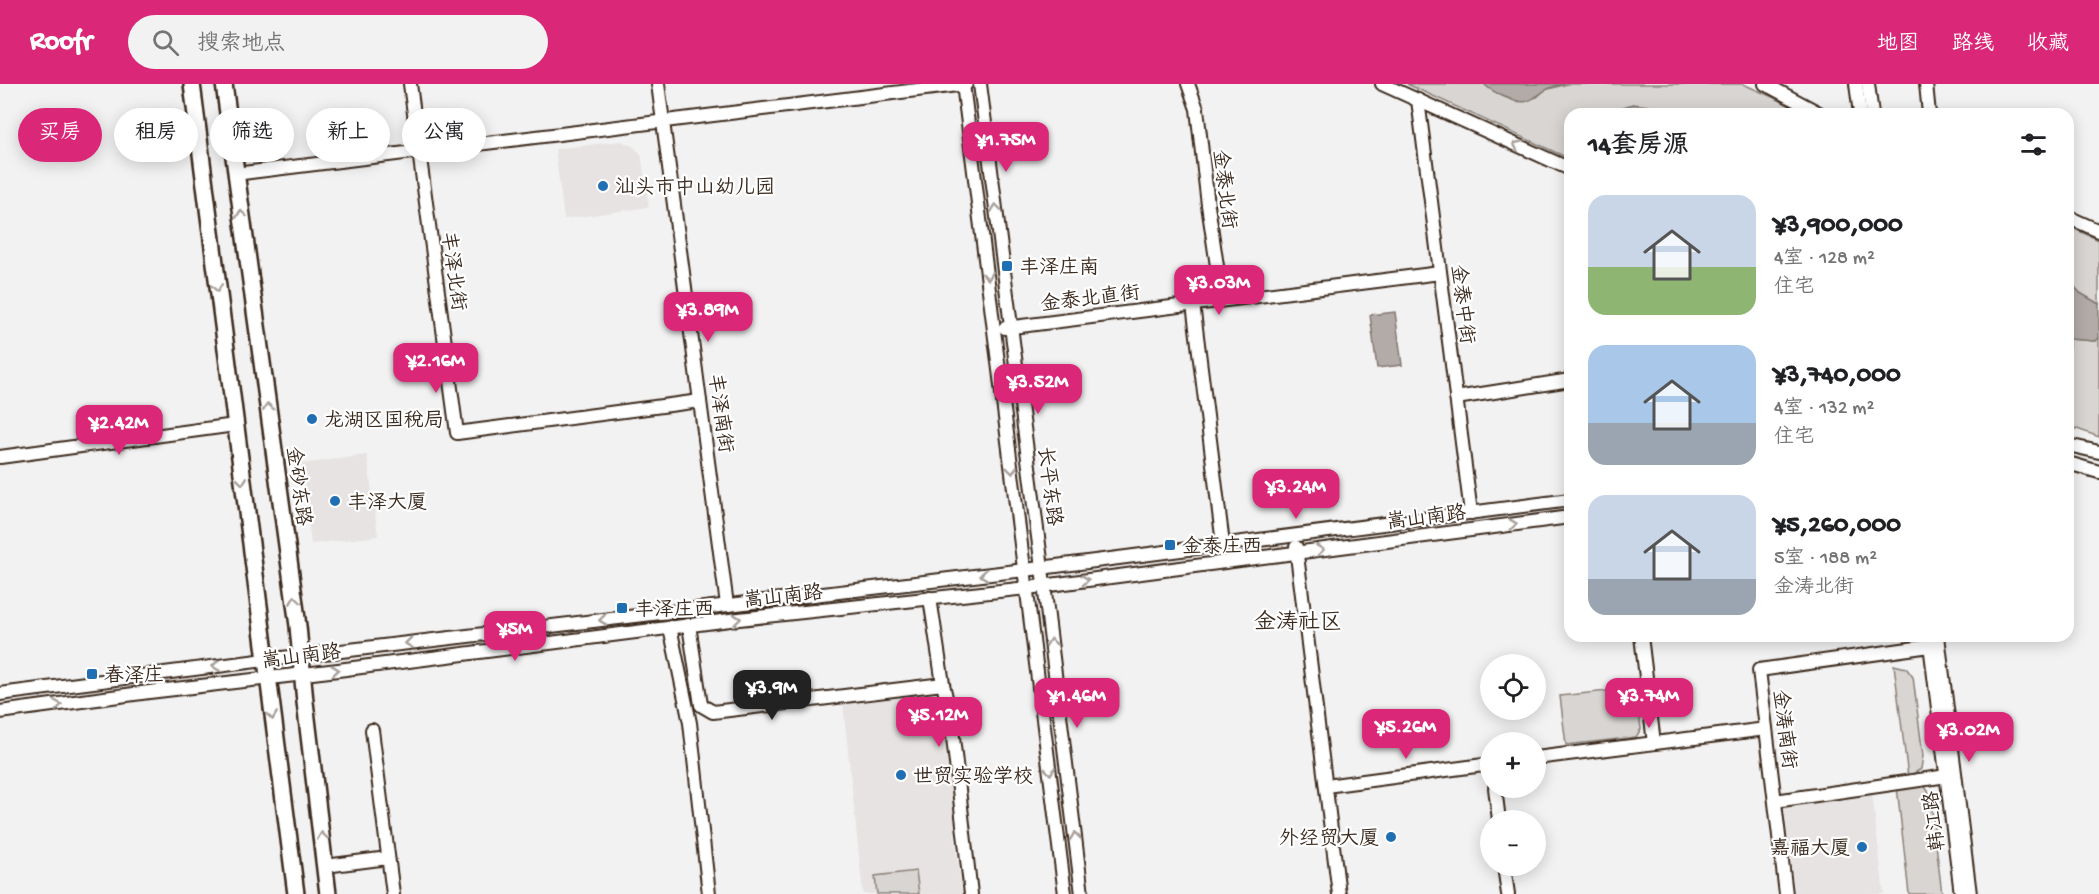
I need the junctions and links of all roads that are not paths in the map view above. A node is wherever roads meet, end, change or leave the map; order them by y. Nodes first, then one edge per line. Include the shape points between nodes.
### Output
1 (192, 84) edge
2 (224, 84) edge
3 (410, 84) edge
4 (658, 84) edge
5 (964, 84) edge
6 (980, 84) edge
7 (1188, 84) edge
8 (1382, 84) edge
9 (1765, 84) edge
10 (1856, 84) edge
11 (1868, 84) edge
12 (1926, 84) edge
13 (1418, 100) junction
14 (413, 108) edge
15 (1810, 108) edge
16 (1859, 108) edge
17 (1871, 108) edge
18 (1928, 108) edge
19 (663, 121) junction
20 (486, 143) edge
21 (402, 153) edge
22 (420, 162) edge
23 (1564, 167) edge
24 (235, 174) junction
25 (2074, 220) edge
26 (2099, 231) edge
27 (1440, 273) junction
28 (1222, 300) junction
29 (1193, 304) junction
30 (1011, 327) junction
31 (994, 329) junction
32 (1564, 381) edge
33 (1456, 398) junction
34 (700, 401) junction
35 (235, 425) junction
36 (2074, 446) edge
37 (2099, 452) edge
38 (0, 457) edge
39 (2074, 465) edge
40 (2099, 472) edge
41 (1564, 501) edge
42 (1471, 513) junction
43 (1564, 518) edge
44 (1295, 535) junction
45 (1223, 544) junction
46 (1297, 553) junction
47 (1042, 568) junction
48 (1025, 570) junction
49 (1044, 586) junction
50 (1027, 588) junction
51 (930, 598) junction
52 (728, 605) junction
53 (689, 625) junction
54 (670, 627) junction
55 (1642, 642) edge
56 (1916, 642) edge
57 (1933, 642) edge
58 (1933, 642) edge
59 (300, 656) junction
60 (265, 660) junction
61 (302, 674) junction
62 (267, 678) junction
63 (943, 684) junction
64 (0, 694) edge
65 (0, 712) edge
66 (1766, 729) junction
67 (372, 730) dead end
68 (1654, 743) junction
69 (1546, 757) edge
70 (1480, 765) edge
71 (1947, 776) junction
72 (1326, 786) junction
73 (1775, 801) junction
74 (388, 858) junction
75 (325, 866) junction
76 (1505, 876) edge
77 (296, 894) edge
78 (328, 894) edge
79 (393, 894) edge
80 (709, 894) edge
81 (970, 894) edge
82 (1065, 894) edge
83 (1082, 894) edge
84 (1339, 894) edge
85 (1508, 894) edge
86 (1786, 894) edge
87 (1961, 894) edge
88 (1970, 894) edge

1 -> 35 main road
2 - 24 main road, 金砂东路
3 - 14 street, 丰泽北街
4 - 19 street, 丰泽南街
5 - 19 street
5 -> 31 street, 长平东路
30 -> 6 street, 长平东路
7 - 28 street, 金泰北街 via 1197,109
8 - 13 street
9 - 15 street
10 - 16 street
11 - 17 street
12 - 18 street
23 -> 13 street
13 - 27 street, 金泰中街
19 - 20 street
19 - 34 street, 丰泽南街
21 - 24 street
22 - 34 street, 丰泽北街 via 457,433
59 -> 24 main road, 金砂东路
25 - 26 street
27 - 28 street, 金泰北直街
27 - 33 street, 金泰中街
28 - 29 street, 金泰北直街
29 - 30 street, 金泰北直街
29 - 45 street
30 - 31 street, 金泰北直街
30 - 47 street, 长平东路
31 -> 48 street, 长平东路
32 - 33 street
33 - 42 street, 金泰中街
34 - 52 street, 丰泽南街
35 - 38 street
35 -> 60 main road
36 - 37 street
39 - 40 street
41 - 42 street, 嵩山南路
42 - 44 street, 嵩山南路
46 -> 43 street, 嵩山南路
44 - 45 street, 嵩山南路
44 - 46 street
45 - 47 street, 嵩山南路
49 -> 46 street, 嵩山南路
46 - 72 street
47 - 48 street, 嵩山南路
47 - 49 street, 长平东路
48 - 50 street, 长平东路
48 -> 52 street, 嵩山南路
49 - 50 street, 嵩山南路
83 -> 49 street, 长平东路
50 - 51 street, 嵩山南路
50 -> 82 street, 长平东路
53 -> 51 street, 嵩山南路
51 - 63 street
52 -> 59 street, 嵩山南路
53 - 54 street, 嵩山南路
53 - 63 street via 701,705 713,712
61 -> 54 street, 嵩山南路
54 - 80 street via 690,723
55 - 68 street
56 - 66 street, 金涛南街 via 1759,670
57 - 71 street, 韩江路
58 - 88 street, 韩江路
59 - 60 street, 嵩山南路
59 - 61 main road, 金砂东路
60 - 62 main road
60 -> 64 street, 嵩山南路
61 - 62 street, 嵩山南路
75 -> 61 main road, 金砂东路
65 -> 62 street, 嵩山南路
62 -> 77 main road
63 - 81 street via 951,720
66 - 68 street
66 - 73 street, 金涛南街
67 - 74 street
68 - 69 street
70 - 72 street
71 - 73 street
71 - 87 street, 韩江路
72 - 84 street
73 - 86 street, 金涛南街
74 - 75 street
74 - 79 street
75 - 78 main road, 金砂东路
76 - 85 street

